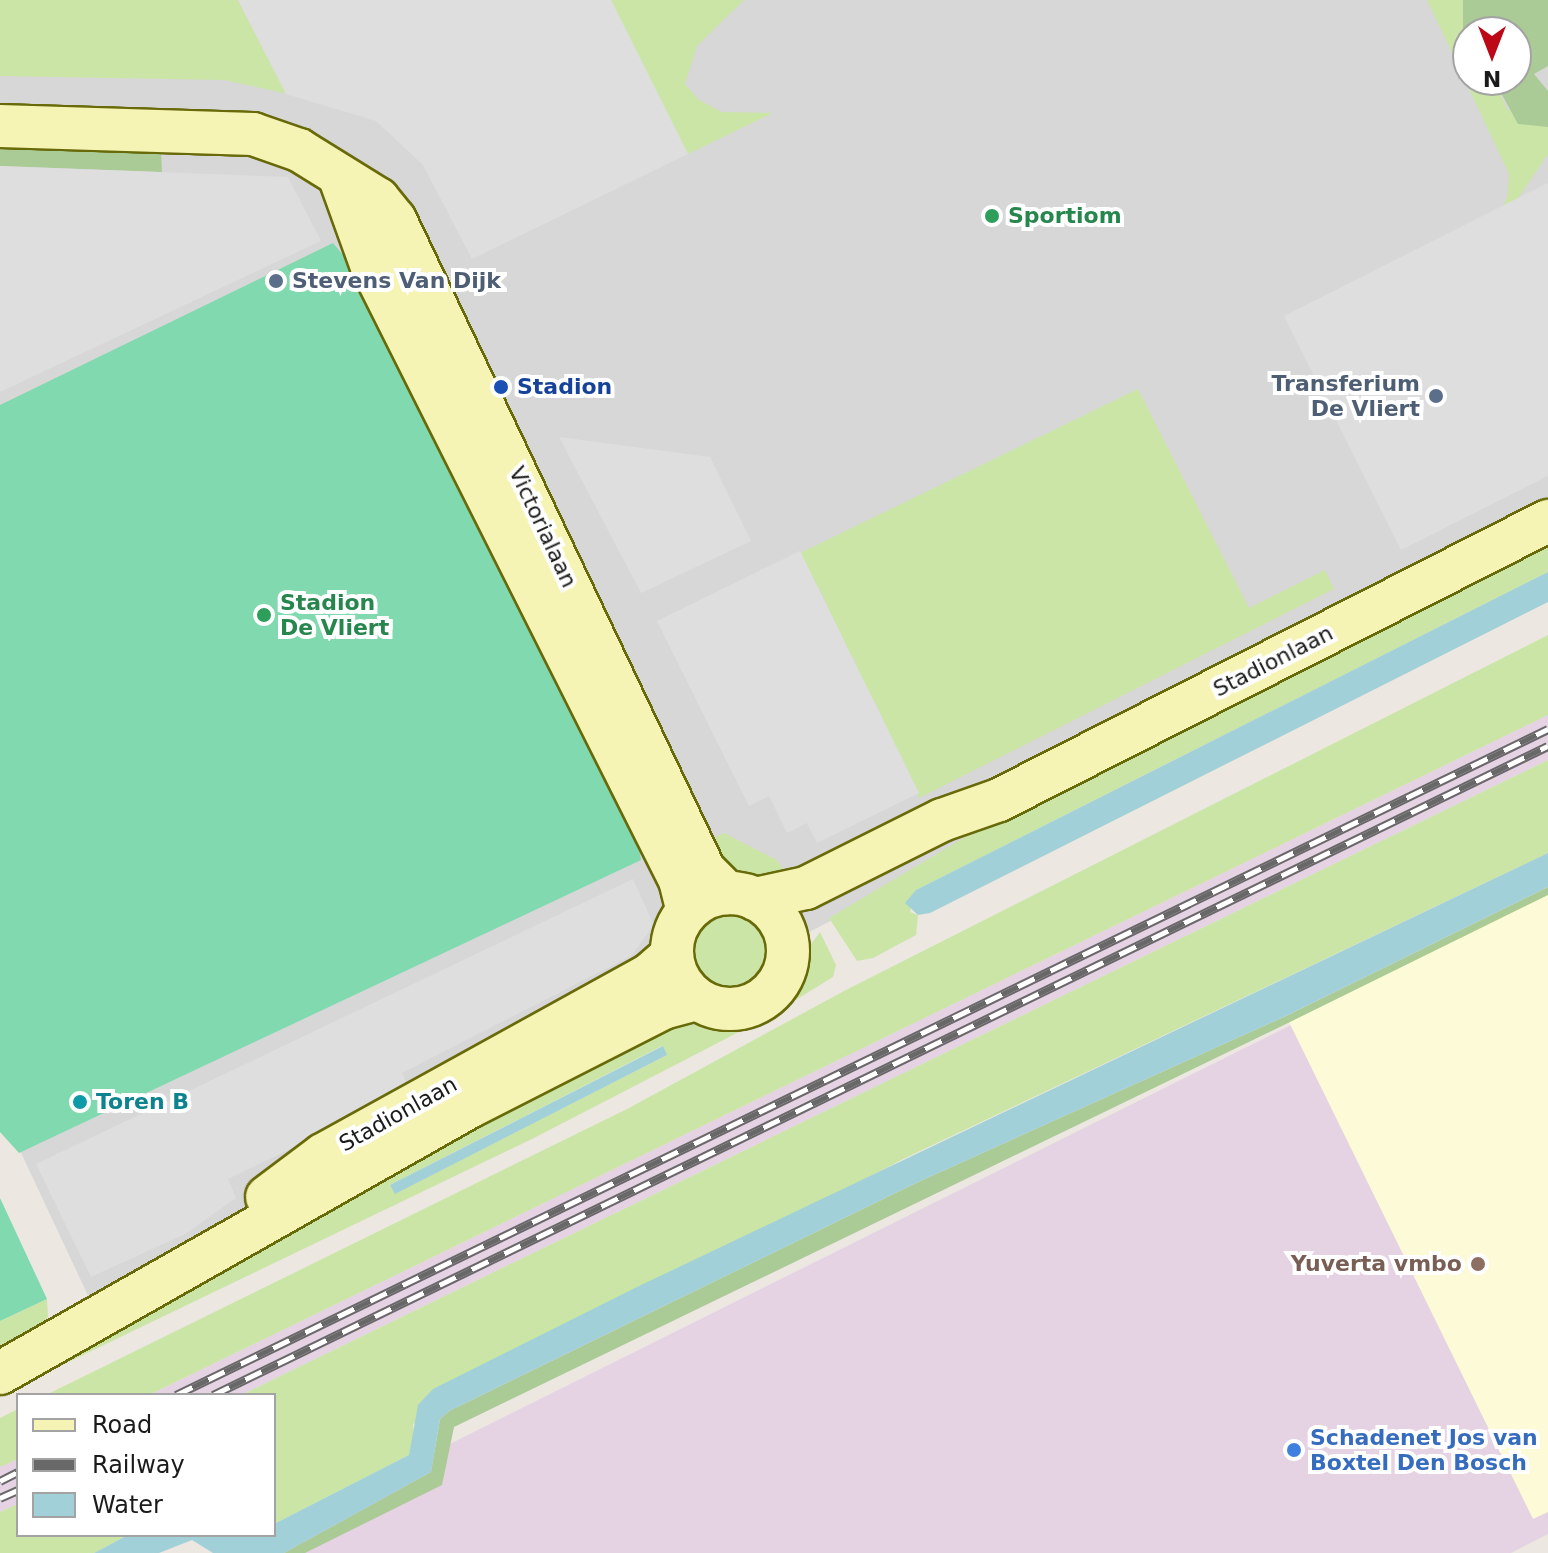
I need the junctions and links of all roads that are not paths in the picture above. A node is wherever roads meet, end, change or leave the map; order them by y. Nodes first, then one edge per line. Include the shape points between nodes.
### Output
1 (0, 126) edge
2 (340, 178) junction
3 (1548, 521) edge
4 (999, 800) junction
5 (741, 896) junction
6 (688, 911) junction
7 (788, 950) junction
8 (672, 955) junction
9 (696, 999) junction
10 (138, 1294) junction
11 (0, 1373) edge

1 - 2 main road, Victorialaan via 253,134 299,150
2 - 5 main road, Victorialaan via 361,184 395,220 704,870
2 - 6 main road, Victorialaan via 372,267 680,880
3 - 4 main road, Stadionlaan
4 - 5 main road, Stadionlaan via 942,820 806,888
4 - 7 main road, Stadionlaan via 951,836 818,913
5 - 6 main road
5 - 7 main road via 772,911
6 - 8 main road via 675,931
7 - 9 main road via 778,984 749,1006 731,1009
8 - 9 main road via 675,972
8 - 10 main road, Stadionlaan via 649,975 323,1155
9 - 10 main road, Stadionlaan via 663,1008 469,1107
10 - 11 main road, Stadionlaan

